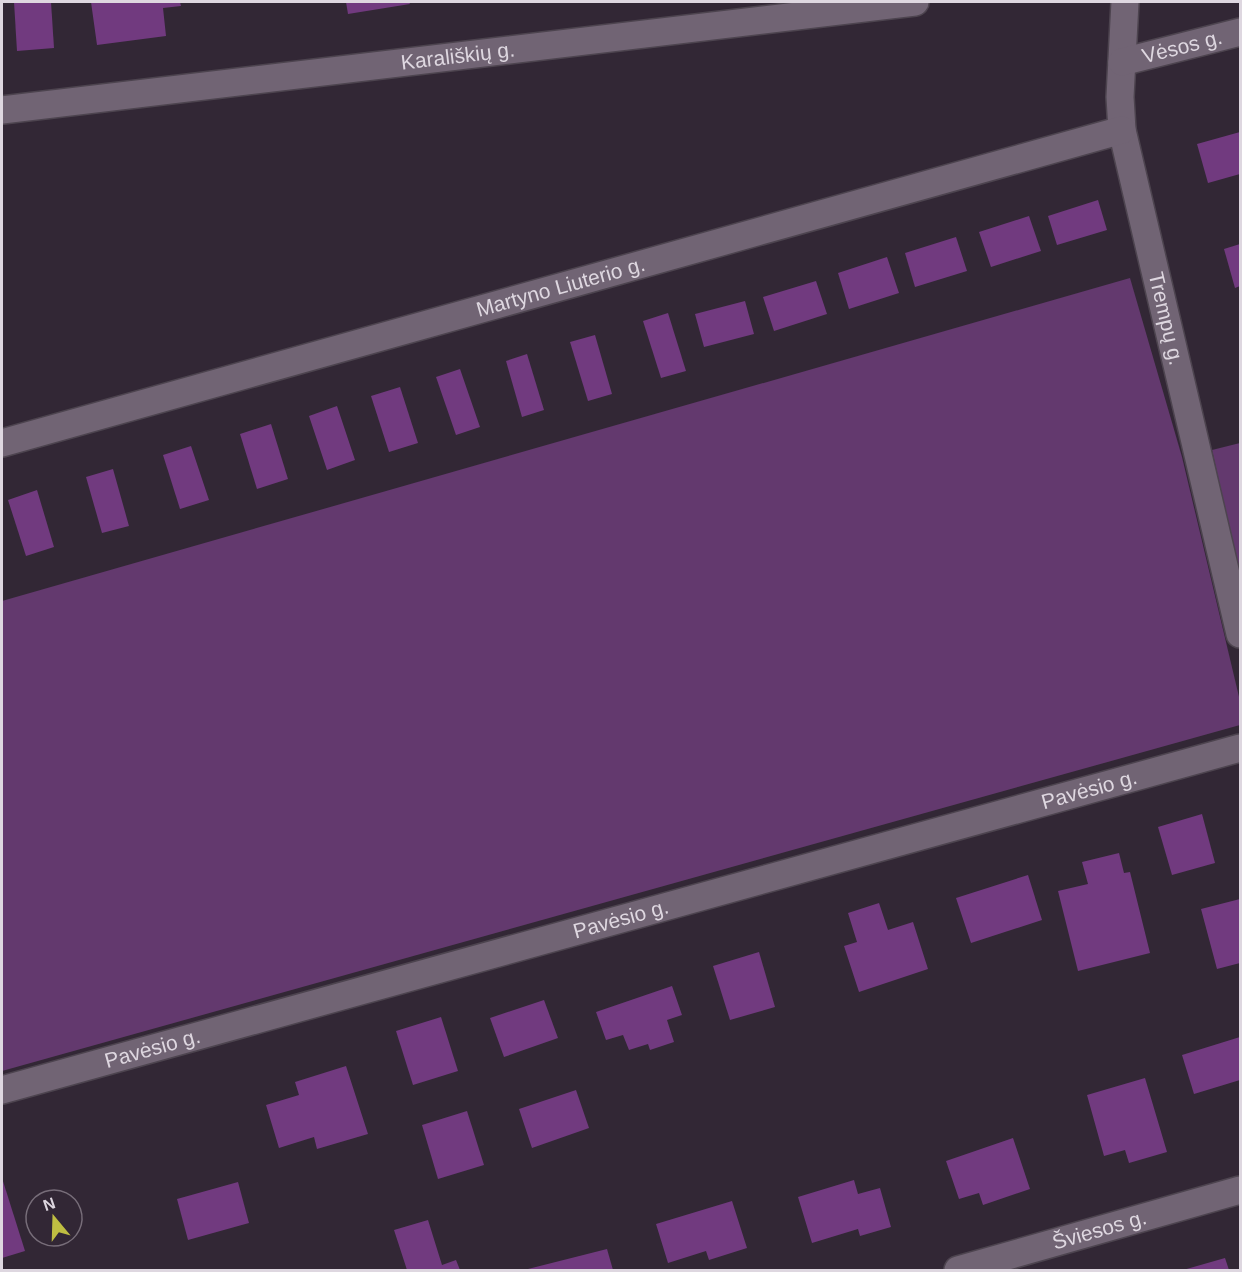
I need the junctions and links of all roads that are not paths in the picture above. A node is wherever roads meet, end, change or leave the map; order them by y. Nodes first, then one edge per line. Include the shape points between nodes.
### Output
1 (915, 2) edge
2 (1125, 2) edge
3 (1240, 32) edge
4 (1122, 62) junction
5 (2, 110) edge
6 (1122, 130) junction
7 (2, 443) edge
8 (1240, 634) edge
9 (1240, 748) edge
10 (2, 1090) edge
11 (1240, 1190) edge
12 (958, 1270) edge

1 - 5 street, Karališkių g.
2 - 4 street, Trempų g.
3 - 4 street, Vėsos g.
4 - 6 street, Trempų g.
6 - 7 street, Martyno Liuterio g.
6 - 8 street, Trempų g.
9 - 10 street, Pavėsio g.
11 - 12 street, Šviesos g.

